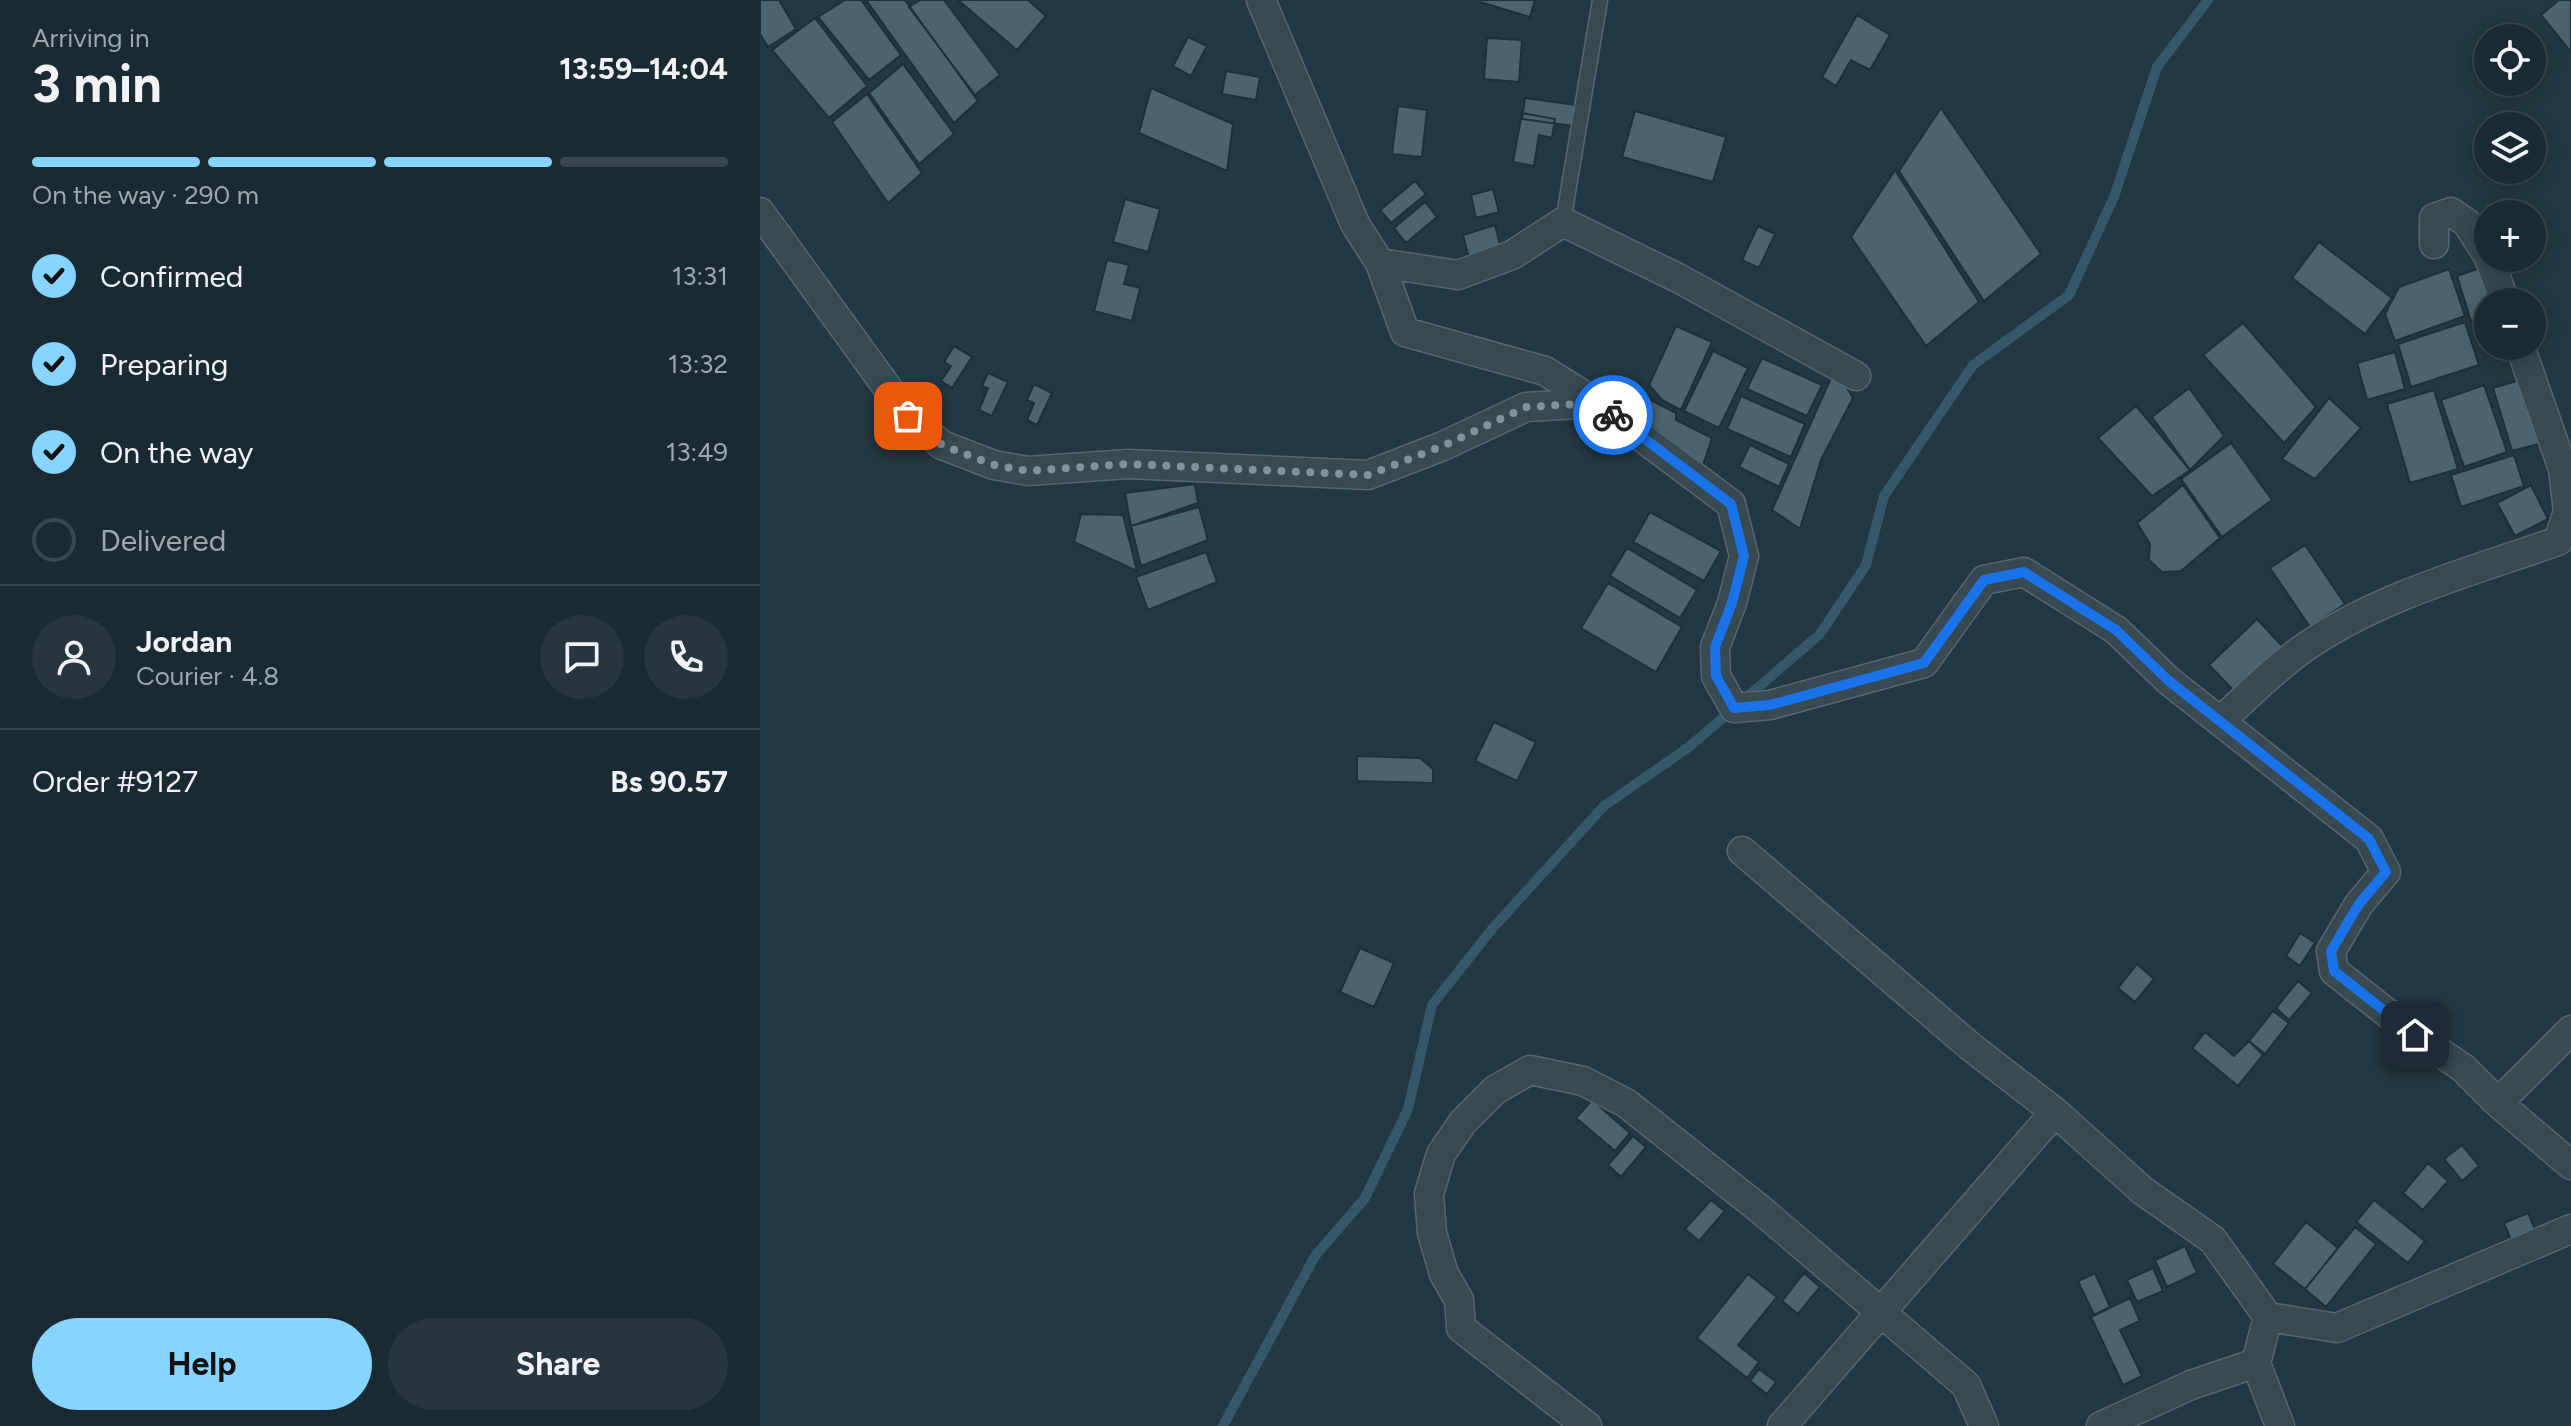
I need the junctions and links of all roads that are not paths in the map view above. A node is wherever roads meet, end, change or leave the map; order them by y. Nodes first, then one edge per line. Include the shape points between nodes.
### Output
1 (1261, 0) edge
2 (1600, 0) edge
3 (760, 212) edge
4 (1563, 222) junction
5 (2474, 234) edge
6 (2434, 244) dead end
7 (1380, 263) junction
8 (2525, 360) edge
9 (1856, 376) dead end
10 (1596, 403) junction
11 (2220, 721) junction
12 (1742, 851) dead end
13 (2571, 1030) edge
14 (2498, 1103) junction
15 (2055, 1112) junction
16 (2571, 1165) edge
17 (2571, 1229) edge
18 (1883, 1313) junction
19 (2268, 1317) junction
20 (2256, 1363) junction
21 (1587, 1426) edge
22 (1782, 1426) edge
23 (1984, 1426) edge
24 (2101, 1426) edge
25 (2280, 1426) edge

1 - 7 street via 1355,224
2 - 4 lane
3 - 10 street via 908,416 942,445 994,465 1028,471 1128,464 1368,475 1526,407
4 - 7 street via 1512,255 1458,275
4 - 9 street
5 - 6 street via 2451,212 2434,218
7 - 10 street via 1405,332 1545,371
8 - 11 street via 2563,469 2568,512 2558,541 2363,615 2303,648
10 - 11 street via 1731,504 1744,556 1715,647 1716,676 1734,708 1770,705 1924,663 1984,580 2024,572 2116,630
11 - 14 street via 2369,839 2386,872 2331,951 2334,971 2463,1068
12 - 15 street
13 - 14 street
14 - 16 street
15 - 18 street
15 - 19 street via 2143,1191 2213,1240
17 - 19 street via 2337,1328
18 - 21 street via 1626,1103 1583,1081 1530,1070 1495,1090 1441,1154 1429,1194 1432,1233 1444,1274 1459,1300 1461,1328
18 - 22 street
18 - 23 street via 1966,1385
19 - 20 street
20 - 24 street via 2191,1385
20 - 25 street

